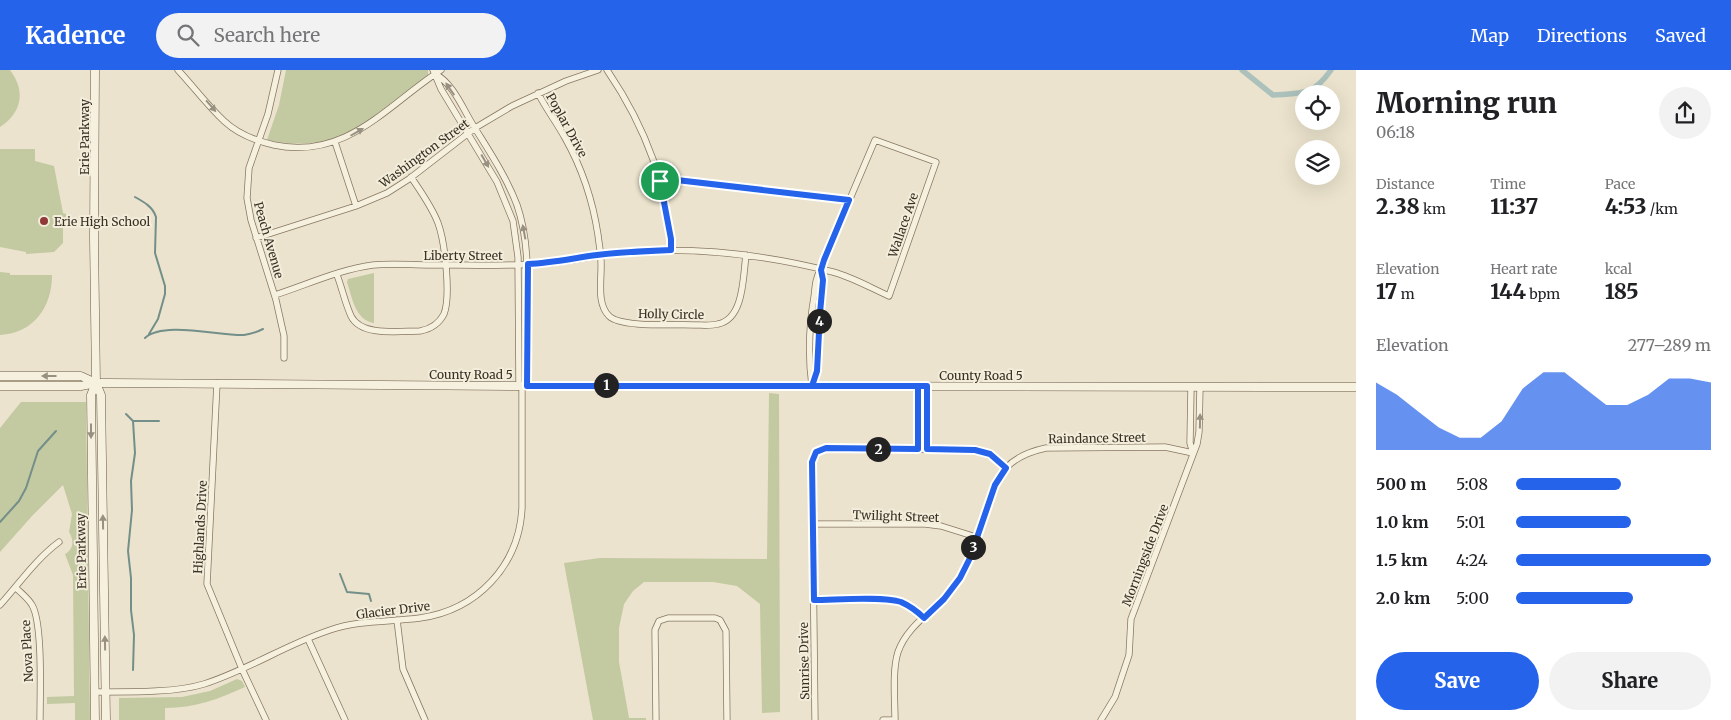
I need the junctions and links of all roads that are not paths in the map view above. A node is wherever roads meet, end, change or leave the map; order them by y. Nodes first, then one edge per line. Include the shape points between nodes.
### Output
1 (96, 70) edge
2 (178, 70) edge
3 (278, 70) edge
4 (598, 70) edge
5 (607, 70) edge
6 (436, 71) edge
7 (538, 93) junction
8 (475, 128) junction
9 (468, 133) junction
10 (258, 141) junction
11 (335, 142) junction
12 (412, 177) junction
13 (660, 181) junction
14 (849, 200) junction
15 (356, 206) junction
16 (256, 238) junction
17 (671, 250) junction
18 (600, 255) junction
19 (746, 255) junction
20 (528, 264) junction
21 (446, 265) junction
22 (519, 265) junction
23 (821, 270) junction
24 (337, 274) junction
25 (275, 295) junction
26 (889, 296) joint
27 (284, 358) dead end
28 (0, 376) edge
29 (96, 383) junction
30 (217, 383) junction
31 (0, 386) edge
32 (523, 386) junction
33 (812, 386) junction
34 (918, 386) junction
35 (927, 386) junction
36 (1191, 387) junction
37 (1200, 387) junction
38 (1356, 387) edge
39 (918, 449) junction
40 (927, 449) junction
41 (1193, 454) junction
42 (1006, 468) junction
43 (813, 524) junction
44 (976, 537) junction
45 (59, 542) dead end
46 (16, 588) junction
47 (814, 600) junction
48 (0, 605) edge
49 (924, 618) junction
50 (398, 620) junction
51 (308, 639) junction
52 (242, 669) junction
53 (95, 692) junction
54 (105, 692) junction
55 (40, 720) edge
56 (95, 720) edge
57 (106, 720) edge
58 (266, 720) edge
59 (345, 720) edge
60 (425, 720) edge
61 (656, 720) edge
62 (727, 720) edge
63 (815, 720) edge
64 (883, 720) edge
65 (896, 720) edge
66 (1101, 720) edge

1 - 29 street, Erie Parkway
2 -> 10 street via 224,121
3 - 10 street, Peach Avenue
4 - 7 street, Washington Street
5 - 13 street via 635,117
8 -> 6 street
6 - 9 street via 441,89
11 -> 6 street via 358,132
7 - 8 street, Washington Street
7 - 18 street, Poplar Drive via 580,168 590,198
8 - 9 street, Washington Street
20 -> 8 street via 517,206 502,172
9 - 12 street, Washington Street
9 -> 22 street via 509,208 516,233
10 - 11 street via 304,148
10 - 16 street, Peach Avenue via 249,168 247,198
11 - 15 street
12 - 15 street, Washington Street via 387,193
12 - 21 street via 438,222
13 - 14 street via 668,179
13 - 17 street
14 - 23 street
14 - 26 street, Wallace Ave via 875,140 936,162
15 - 16 street, Washington Street
16 - 25 street, Peach Avenue
17 - 18 street, Liberty Street
17 - 19 street, Liberty Street
18 - 19 street, Holly Circle via 601,302 614,320 620,323 702,325 717,324 733,316 738,307
18 - 20 street, Liberty Street
19 - 23 street, Liberty Street
20 - 22 street, Liberty Street
20 - 32 street
21 - 22 street, Liberty Street
21 - 24 street, Liberty Street via 374,265
21 - 24 street via 444,313 434,326 420,331 372,330 357,324
22 - 32 street
23 - 26 street, Liberty Street
23 - 33 street via 817,371
24 - 25 street, Liberty Street
25 - 27 street, Peach Avenue via 284,336
29 -> 28 street, County Road 5 via 81,376
29 - 30 street, County Road 5
29 - 31 street, County Road 5 via 81,386
29 -> 53 street, Erie Parkway via 91,396
54 -> 29 street, Erie Parkway via 101,395
30 - 32 street, County Road 5
30 - 52 street, Highlands Drive via 207,584
32 - 33 street, County Road 5
32 - 50 street, Glacier Drive via 522,516 508,560 490,584 468,602 438,614
33 - 34 street, County Road 5
34 - 35 street, County Road 5
34 - 39 street
35 - 36 street, County Road 5
35 - 40 street
36 - 37 street, County Road 5
36 - 41 street, Morningside Drive via 1190,443
37 - 38 street, County Road 5
41 -> 37 street, Morningside Drive via 1200,432
39 - 40 street
39 - 43 street, Sunrise Drive via 826,448 816,452 812,462
40 - 42 street via 975,450 990,454
41 - 42 street, Raindance Street via 1165,447 1046,448 1033,451
41 - 66 street, Morningside Drive via 1131,619 1129,655 1115,697
42 - 44 street via 995,485
43 - 44 street, Twilight Street via 926,524
43 - 47 street, Sunrise Drive
44 - 49 street via 960,578
45 - 46 street via 49,549
46 - 48 street
46 - 55 street, Nova Place via 32,605 36,615
47 - 49 street via 899,602 912,607
47 - 63 street, Sunrise Drive
49 - 65 street via 909,632 898,653
50 - 51 street, Glacier Drive via 337,628
50 - 60 street via 403,669
51 - 52 street, Glacier Drive
51 - 59 street
52 - 54 street, Glacier Drive via 192,687
52 - 58 street, Highlands Drive
53 - 54 street, Glacier Drive
53 - 56 street, Erie Parkway
54 - 57 street, Erie Parkway
61 - 62 street via 655,630 659,621 668,618 720,620 726,631
64 - 65 street

